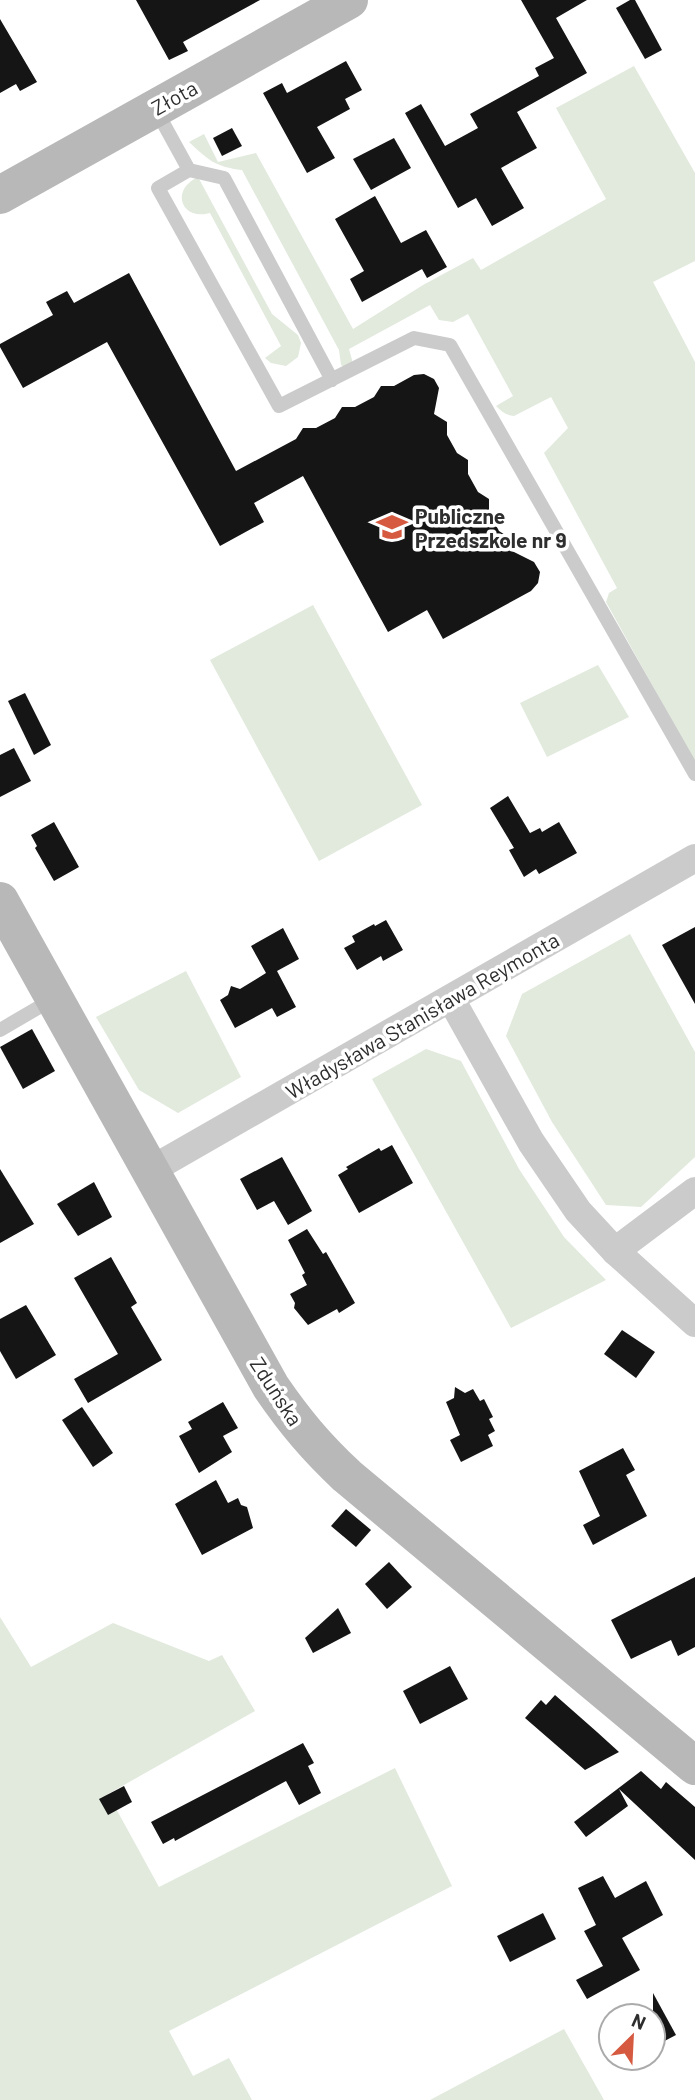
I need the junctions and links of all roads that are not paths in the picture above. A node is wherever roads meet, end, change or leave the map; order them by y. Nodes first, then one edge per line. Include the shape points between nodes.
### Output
1 (349, 0) edge
2 (155, 108) junction
3 (189, 170) junction
4 (0, 195) edge
5 (332, 380) junction
6 (695, 774) edge
7 (695, 858) edge
8 (0, 901) edge
9 (55, 998) junction
10 (451, 999) junction
11 (0, 1030) edge
12 (149, 1171) junction
13 (695, 1191) edge
14 (615, 1251) junction
15 (695, 1323) edge
16 (695, 1766) edge

1 - 2 street, Złota
2 - 3 lane
2 - 4 street, Złota
3 - 5 lane via 224,178
3 - 5 lane via 158,188 279,406
5 - 6 lane via 414,338 450,345
7 - 10 street, Władysława Stanisława Reymonta
8 - 9 street, Zduńska
9 - 11 lane
9 - 12 street, Zduńska
10 - 12 street, Władysława Stanisława Reymonta
10 - 14 street via 531,1142 578,1211
12 - 16 street, Zduńska via 271,1387 315,1446
13 - 14 street
14 - 15 street

